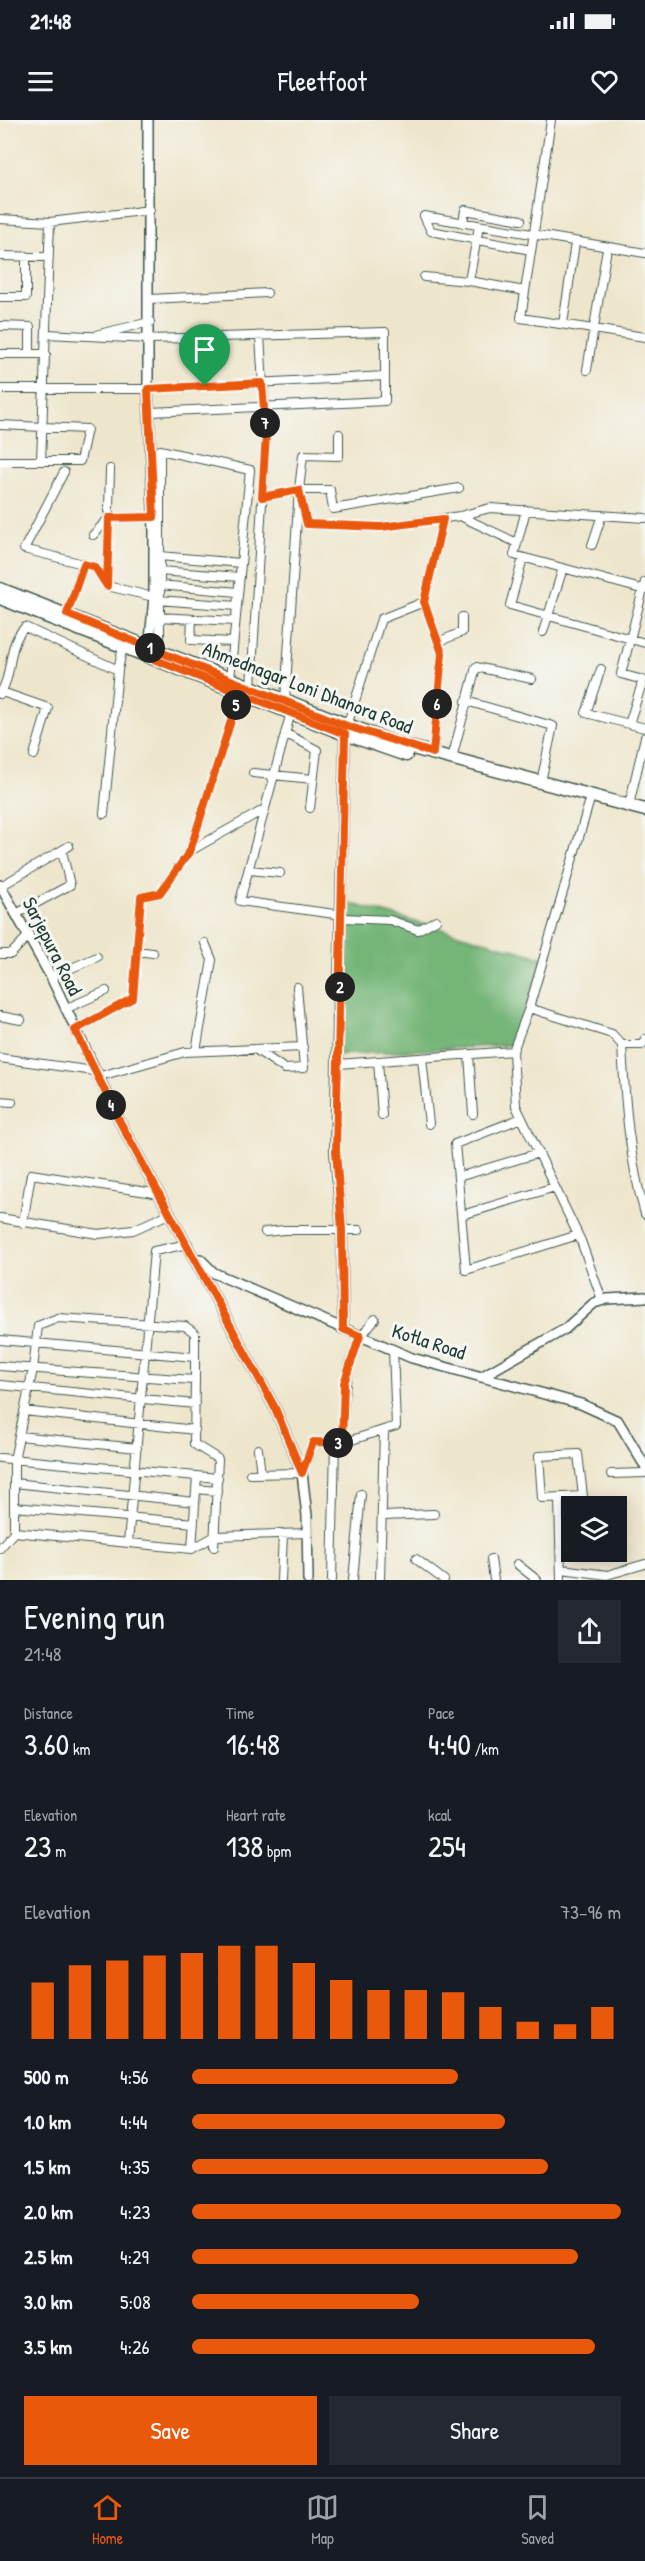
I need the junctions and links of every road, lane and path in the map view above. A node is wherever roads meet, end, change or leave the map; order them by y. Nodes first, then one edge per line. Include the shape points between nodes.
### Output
1 (148, 120) edge
2 (551, 120) edge
3 (150, 210) junction
4 (494, 215) junction
5 (0, 219) edge
6 (521, 220) dead end
7 (50, 222) junction
8 (463, 224) junction
9 (479, 226) junction
10 (492, 229) junction
11 (533, 236) junction
12 (475, 239) junction
13 (574, 243) junction
14 (608, 248) junction
15 (531, 250) junction
16 (645, 254) edge
17 (0, 256) edge
18 (26, 256) junction
19 (49, 257) junction
20 (424, 277) dead end
21 (469, 281) junction
22 (525, 291) junction
23 (267, 293) dead end
24 (0, 297) edge
25 (150, 299) junction
26 (150, 322) junction
27 (562, 324) junction
28 (0, 326) edge
29 (594, 329) junction
30 (46, 334) junction
31 (89, 336) junction
32 (260, 336) junction
33 (645, 337) edge
34 (150, 339) junction
35 (0, 354) edge
36 (30, 354) junction
37 (46, 354) junction
38 (587, 370) dead end
39 (385, 376) junction
40 (262, 383) junction
41 (43, 388) junction
42 (0, 389) edge
43 (148, 389) junction
44 (263, 407) junction
45 (150, 412) junction
46 (0, 425) edge
47 (43, 426) junction
48 (339, 434) dead end
49 (0, 461) edge
50 (41, 461) junction
51 (110, 469) dead end
52 (64, 472) dead end
53 (459, 488) dead end
54 (299, 490) junction
55 (262, 497) junction
56 (526, 510) junction
57 (602, 515) junction
58 (460, 516) junction
59 (154, 517) junction
60 (109, 518) junction
61 (645, 518) edge
62 (443, 519) junction
63 (244, 531) junction
64 (260, 531) junction
65 (93, 535) dead end
66 (517, 543) junction
67 (592, 545) dead end
68 (159, 556) junction
69 (523, 558) junction
70 (241, 563) junction
71 (84, 564) junction
72 (563, 568) junction
73 (159, 571) junction
74 (240, 577) junction
75 (159, 585) junction
76 (107, 586) junction
77 (644, 587) edge
78 (0, 589) edge
79 (238, 592) junction
80 (0, 598) edge
81 (156, 598) junction
82 (424, 602) junction
83 (237, 606) junction
84 (67, 614) junction
85 (548, 616) junction
86 (158, 617) junction
87 (462, 617) dead end
88 (192, 619) junction
89 (235, 621) junction
90 (543, 632) dead end
91 (160, 639) dead end
92 (629, 639) junction
93 (233, 642) junction
94 (438, 642) junction
95 (645, 643) edge
96 (123, 647) junction
97 (149, 652) junction
98 (601, 669) dead end
99 (118, 670) junction
100 (532, 678) dead end
101 (230, 679) junction
102 (246, 689) junction
103 (1, 693) edge
104 (285, 700) junction
105 (466, 702) junction
106 (291, 712) junction
107 (629, 724) junction
108 (645, 728) edge
109 (346, 730) junction
110 (285, 733) junction
111 (645, 737) edge
112 (433, 753) junction
113 (33, 755) dead end
114 (452, 758) junction
115 (253, 773) dead end
116 (273, 777) junction
117 (313, 779) junction
118 (541, 782) junction
119 (589, 803) junction
120 (629, 805) junction
121 (310, 808) dead end
122 (265, 809) junction
123 (645, 810) edge
124 (104, 814) dead end
125 (645, 818) edge
126 (190, 851) junction
127 (249, 870) junction
128 (280, 873) dead end
129 (1, 886) edge
130 (18, 913) junction
131 (342, 916) junction
132 (436, 920) dead end
133 (29, 935) junction
134 (205, 943) dead end
135 (136, 951) junction
136 (153, 953) dead end
137 (0, 954) edge
138 (97, 957) dead end
139 (51, 977) junction
140 (297, 987) dead end
141 (106, 991) dead end
142 (529, 1008) junction
143 (65, 1009) junction
144 (0, 1016) edge
145 (21, 1020) dead end
146 (75, 1030) junction
147 (645, 1039) edge
148 (622, 1045) junction
149 (303, 1047) junction
150 (255, 1049) junction
151 (196, 1051) junction
152 (513, 1051) junction
153 (469, 1054) junction
154 (0, 1058) edge
155 (422, 1058) junction
156 (378, 1061) junction
157 (338, 1064) junction
158 (95, 1074) junction
159 (0, 1101) edge
160 (12, 1102) dead end
161 (473, 1114) dead end
162 (382, 1115) dead end
163 (522, 1118) junction
164 (429, 1124) dead end
165 (539, 1153) junction
166 (458, 1177) junction
167 (555, 1186) junction
168 (160, 1194) junction
169 (171, 1213) junction
170 (645, 1214) edge
171 (462, 1215) junction
172 (0, 1218) edge
173 (23, 1223) junction
174 (342, 1230) junction
175 (359, 1230) dead end
176 (265, 1232) dead end
177 (578, 1235) junction
178 (190, 1248) junction
179 (645, 1297) edge
180 (602, 1300) junction
181 (375, 1319) dead end
182 (147, 1323) junction
183 (343, 1329) junction
184 (360, 1336) junction
185 (0, 1340) edge
186 (36, 1344) junction
187 (393, 1350) junction
188 (144, 1353) junction
189 (195, 1358) junction
190 (0, 1366) edge
191 (33, 1369) junction
192 (145, 1377) junction
193 (482, 1377) junction
194 (195, 1380) junction
195 (0, 1385) edge
196 (29, 1388) junction
197 (142, 1399) junction
198 (195, 1404) junction
199 (24, 1410) junction
200 (139, 1424) junction
201 (195, 1430) junction
202 (384, 1430) junction
203 (19, 1436) junction
204 (339, 1443) junction
205 (137, 1448) junction
206 (258, 1449) dead end
207 (0, 1458) edge
208 (14, 1460) junction
209 (645, 1466) edge
210 (135, 1471) junction
211 (302, 1473) junction
212 (611, 1473) dead end
213 (645, 1473) edge
214 (250, 1474) dead end
215 (261, 1474) junction
216 (197, 1476) junction
217 (218, 1478) junction
218 (14, 1483) junction
219 (196, 1490) junction
220 (217, 1491) junction
221 (133, 1494) junction
222 (361, 1494) dead end
223 (559, 1497) junction
224 (195, 1502) junction
225 (14, 1507) junction
226 (434, 1514) dead end
227 (130, 1516) junction
228 (382, 1516) junction
229 (194, 1523) junction
230 (14, 1532) junction
231 (307, 1533) junction
232 (283, 1534) junction
233 (215, 1536) junction
234 (128, 1543) junction
235 (214, 1547) dead end
236 (0, 1548) edge
237 (192, 1549) junction
238 (416, 1558) dead end
239 (491, 1559) dead end
240 (517, 1564) dead end
241 (645, 1564) edge
242 (562, 1569) junction
243 (281, 1580) edge
244 (308, 1580) edge
245 (332, 1580) edge
246 (352, 1580) edge
247 (380, 1580) edge
248 (444, 1580) edge
249 (494, 1580) edge
250 (537, 1580) edge
251 (561, 1580) edge

1 - 3 street
2 - 11 street
3 - 7 street
3 - 25 street
4 - 6 street
4 - 8 street via 465,210
4 - 10 street
5 - 7 street
7 - 19 street
8 - 9 street
8 - 12 street via 424,216 431,231
9 - 10 street
9 - 12 street
10 - 11 street
11 - 13 street
11 - 15 street
12 - 15 street
12 - 21 street
13 - 14 street
13 - 27 street
14 - 16 street
14 - 29 street
15 - 22 street
17 - 18 street
18 - 19 street
18 - 24 street via 26,297
19 - 30 street
20 - 21 street
21 - 22 street
22 - 27 street via 521,318
23 - 25 street
25 - 26 street
26 - 31 street
26 - 34 street
27 - 29 street
28 - 36 street via 30,327
29 - 33 street
29 - 38 street
30 - 31 street
30 - 37 street
31 - 34 street
32 - 34 street
32 - 39 street via 385,332
32 - 40 street
34 - 43 street
35 - 36 street
36 - 37 street
37 - 41 street
39 - 40 street
39 - 44 street via 385,401
40 - 43 street
40 - 44 street
41 - 42 street
41 - 43 street
41 - 47 street
43 - 45 street
44 - 45 street
44 - 55 street via 266,435
45 - 59 street
46 - 47 street
47 - 50 street
47 - 50 street via 87,429 80,461
48 - 54 street via 339,456 303,455
49 - 50 street
51 - 60 street
52 - 71 street via 24,549
53 - 54 street via 333,509 330,490
54 - 55 street
54 - 62 street via 307,524 381,527
54 - 104 street
55 - 64 street
56 - 57 street
56 - 58 street via 490,508
56 - 66 street
57 - 61 street
57 - 67 street
58 - 62 street
58 - 66 street
59 - 60 street
59 - 81 street
60 - 65 street
60 - 76 street
62 - 82 street
63 - 64 street
63 - 68 street via 250,470 160,450
63 - 70 street
64 - 102 street
66 - 69 street via 514,555
68 - 70 street
68 - 73 street
69 - 72 street
69 - 85 street via 510,605
70 - 74 street
71 - 76 street via 95,567
71 - 84 street
72 - 77 street
72 - 85 street
73 - 74 street
73 - 75 street
74 - 79 street
75 - 79 street
75 - 81 street
76 - 81 street
77 - 92 street
78 - 84 main road, Ahmednagar Loni Dhanora Road
79 - 83 street
80 - 96 main road, Ahmednagar Loni Dhanora Road
81 - 83 street
81 - 86 street
81 - 97 street
82 - 94 street
82 - 109 street via 381,619
83 - 89 street
84 - 97 main road, Ahmednagar Loni Dhanora Road
85 - 90 street
85 - 92 street
86 - 88 street
86 - 91 street
87 - 94 street via 462,632
88 - 89 street
88 - 93 street via 191,640
89 - 93 street
92 - 95 street
92 - 107 street via 621,674 643,680
93 - 101 street
94 - 112 street via 442,653
96 - 97 main road, Ahmednagar Loni Dhanora Road
96 - 99 street
97 - 101 main road, Ahmednagar Loni Dhanora Road
97 - 102 main road, Ahmednagar Loni Dhanora Road
98 - 107 street via 586,713
99 - 103 street via 25,627 11,648
99 - 124 street
100 - 105 street via 476,667
101 - 102 main road, Ahmednagar Loni Dhanora Road
102 - 104 main road, Ahmednagar Loni Dhanora Road
102 - 106 main road, Ahmednagar Loni Dhanora Road
102 - 126 street
103 - 113 street via 48,708
104 - 109 main road, Ahmednagar Loni Dhanora Road
105 - 114 street
105 - 118 street via 553,726
106 - 109 main road, Ahmednagar Loni Dhanora Road
106 - 110 street
107 - 108 street
109 - 112 main road, Ahmednagar Loni Dhanora Road
109 - 119 main road, Ahmednagar Loni Dhanora Road via 390,750
109 - 131 street
110 - 116 street
110 - 117 street via 317,750
111 - 120 street
112 - 114 main road, Ahmednagar Loni Dhanora Road
114 - 118 main road, Ahmednagar Loni Dhanora Road
115 - 116 street
116 - 117 street
116 - 122 street
117 - 121 street
118 - 120 main road, Ahmednagar Loni Dhanora Road
119 - 125 main road, Ahmednagar Loni Dhanora Road
119 - 142 street
120 - 123 main road, Ahmednagar Loni Dhanora Road
122 - 126 street
122 - 127 street
126 - 135 street via 160,893 141,897
127 - 128 street
127 - 131 street via 240,901
129 - 130 street, Sarjepura Road
129 - 130 street via 66,848 70,885
130 - 133 street, Sarjepura Road
131 - 132 street via 390,920 418,930
131 - 157 street
133 - 137 street via 11,954
133 - 139 street, Sarjepura Road
134 - 151 street via 212,960
135 - 136 street
135 - 146 street via 133,998
138 - 139 street
139 - 143 street, Sarjepura Road
140 - 149 street
141 - 143 street
142 - 148 street via 612,1034
142 - 152 street
143 - 146 street, Sarjepura Road
144 - 145 street
146 - 158 street, Sarjepura Road
147 - 148 street via 642,1045
148 - 170 street via 635,1182
149 - 150 street
149 - 150 street via 304,1068 285,1069
150 - 151 street
151 - 158 street
152 - 153 street
152 - 163 street via 516,1106
153 - 155 street
153 - 161 street
154 - 158 street
155 - 156 street
155 - 164 street
156 - 157 street
156 - 162 street
157 - 174 street via 336,1151
158 - 168 street, Sarjepura Road
159 - 160 street
163 - 165 street
163 - 166 street via 455,1144
165 - 166 street
165 - 167 street
166 - 171 street
167 - 171 street
167 - 177 street
168 - 169 street, Sarjepura Road
168 - 173 street via 31,1174
169 - 173 street via 133,1230 98,1234
169 - 178 street, Sarjepura Road
171 - 177 street via 466,1270
172 - 173 street
174 - 175 street
174 - 176 street
174 - 183 street
177 - 180 street
178 - 182 street via 154,1251
178 - 183 street, Kotla Road via 214,1273
178 - 211 street, Sarjepura Road via 275,1408
179 - 180 street
180 - 193 street via 584,1309 565,1329
181 - 184 street
182 - 186 street via 57,1318 38,1326
182 - 188 street
182 - 189 street via 185,1326 195,1334
183 - 184 street, Kotla Road
184 - 187 street, Kotla Road
184 - 204 street via 344,1383
185 - 186 street
186 - 188 street
186 - 191 street
187 - 193 street, Kotla Road
187 - 202 street via 396,1426
188 - 189 street
188 - 192 street
189 - 194 street
190 - 191 street
191 - 192 street
191 - 196 street
192 - 194 street
192 - 197 street
193 - 209 street, Kotla Road via 581,1404 618,1421
194 - 198 street
195 - 196 street
196 - 197 street
196 - 199 street
197 - 198 street
197 - 200 street
198 - 201 street
199 - 200 street
199 - 203 street
200 - 201 street
200 - 205 street
201 - 217 street via 194,1444 218,1460
202 - 204 street
202 - 228 street
203 - 205 street
203 - 208 street
204 - 211 street via 313,1442
204 - 245 street
205 - 210 street
206 - 215 street
207 - 208 street
208 - 210 street
208 - 218 street
210 - 216 street
210 - 221 street
211 - 215 street
211 - 231 street, Sarjepura Road
212 - 213 street
214 - 215 street
216 - 217 street
216 - 219 street
217 - 220 street
218 - 221 street
218 - 225 street
219 - 220 street
219 - 224 street
220 - 233 street
221 - 224 street
221 - 227 street
222 - 246 street
223 - 223 street via 583,1496 578,1454 539,1456 542,1498
223 - 242 street
224 - 229 street
225 - 227 street
225 - 230 street
226 - 228 street
227 - 229 street
227 - 234 street
228 - 247 street
229 - 237 street
230 - 234 street
230 - 236 street
231 - 232 street
231 - 244 street, Sarjepura Road
232 - 233 street
232 - 243 street
233 - 235 street
233 - 237 street
234 - 237 street
238 - 248 street
239 - 249 street
240 - 250 street
241 - 242 street via 607,1575
242 - 251 street

